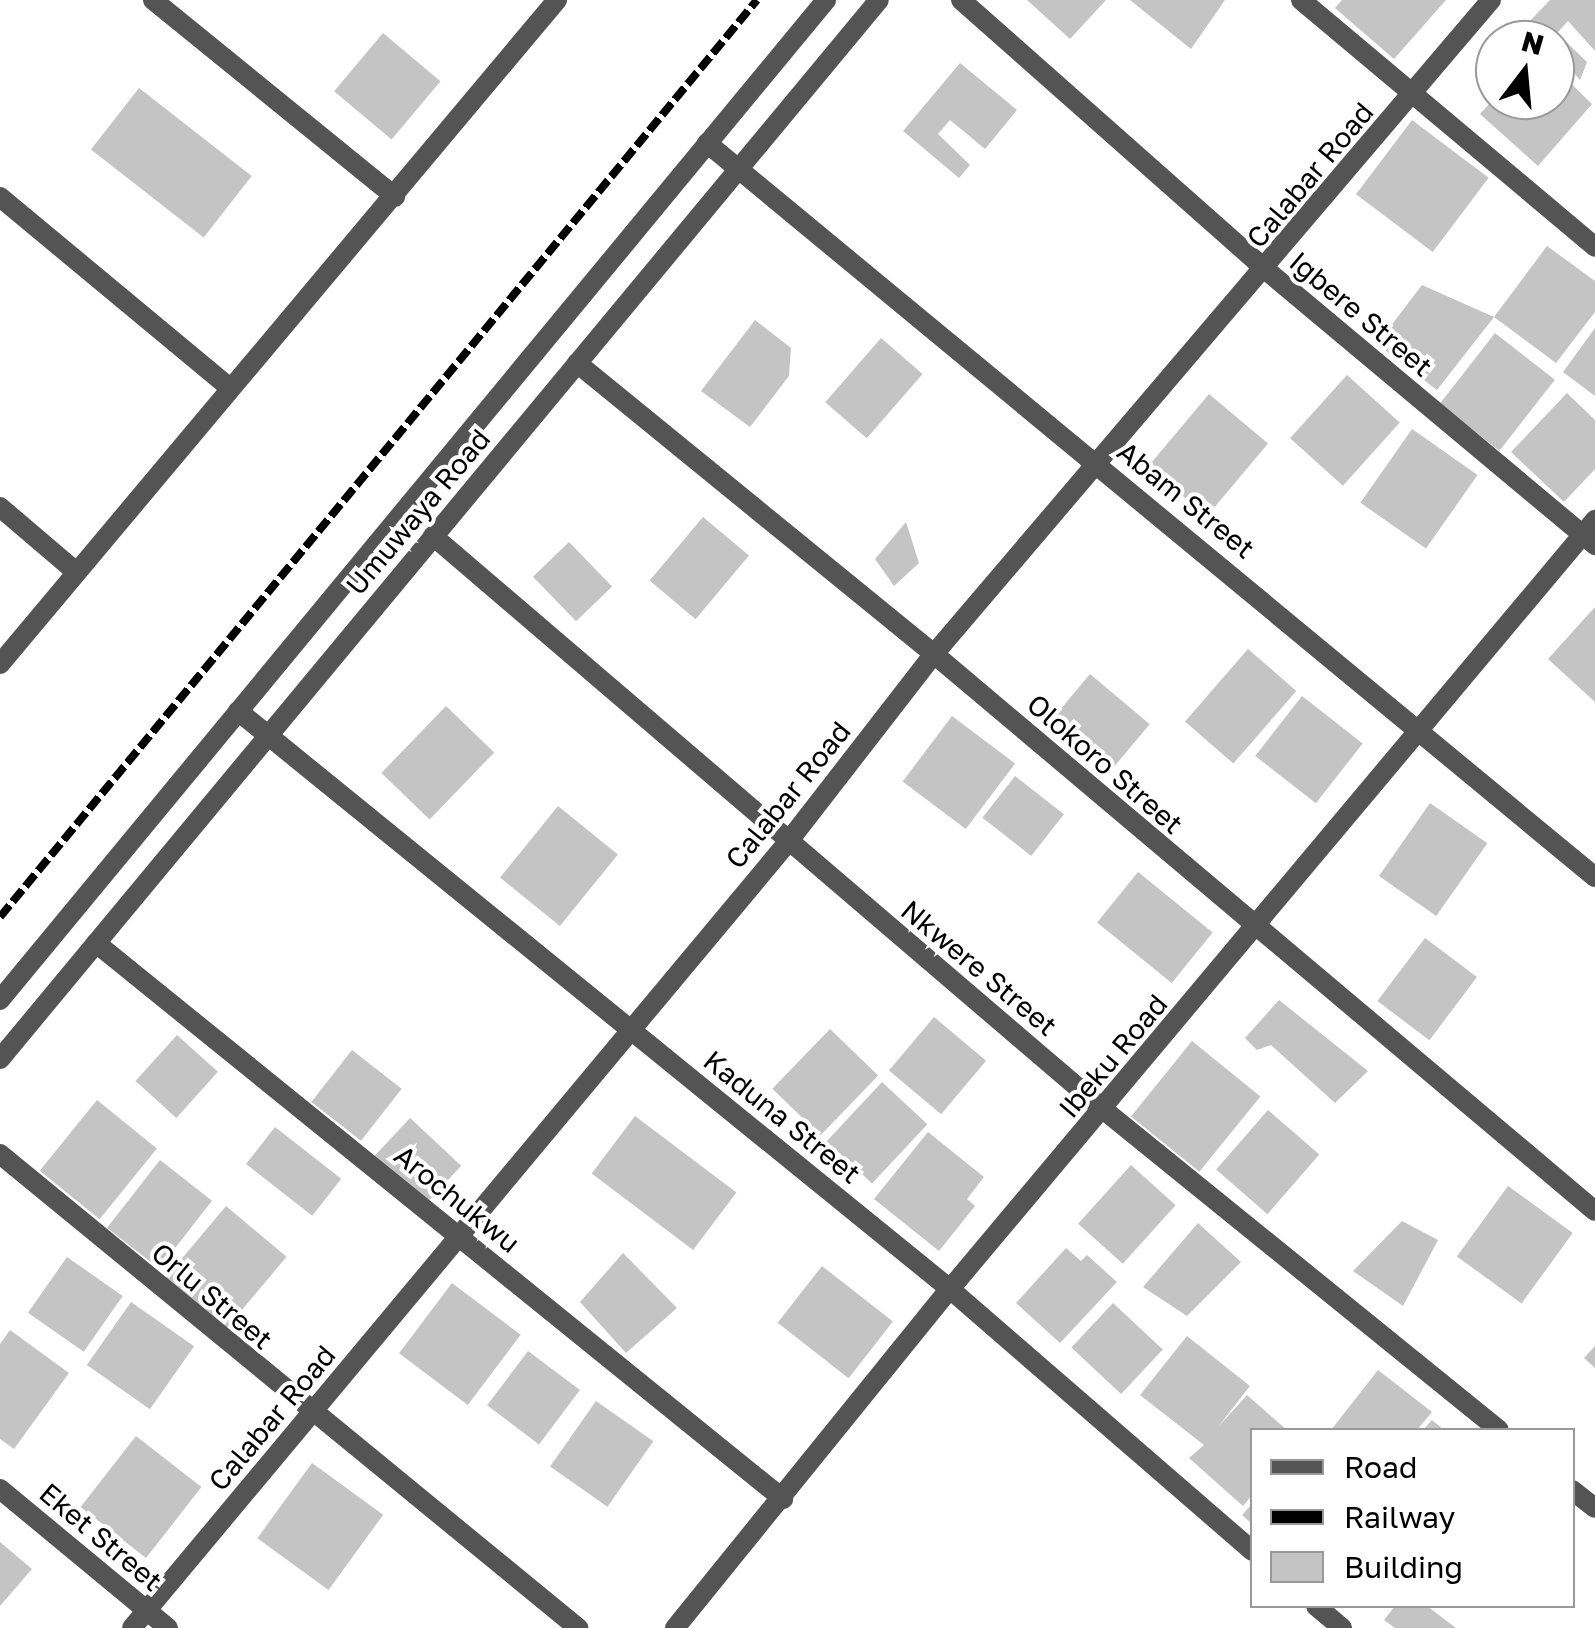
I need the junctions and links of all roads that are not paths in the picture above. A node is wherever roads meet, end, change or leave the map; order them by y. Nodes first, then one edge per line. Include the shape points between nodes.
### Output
1 (153, 0) edge
2 (826, 0) edge
3 (879, 0) edge
4 (961, 0) edge
5 (1301, 0) edge
6 (1491, 0) edge
7 (544, 5) edge
8 (1415, 93) junction
9 (708, 143) junction
10 (741, 166) junction
11 (0, 197) edge
12 (394, 197) junction
13 (1595, 247) edge
14 (1266, 270) junction
15 (577, 363) junction
16 (229, 387) junction
17 (1098, 464) junction
18 (0, 508) edge
19 (1591, 534) edge
20 (433, 536) junction
21 (76, 572) junction
22 (934, 654) junction
23 (0, 664) edge
24 (238, 711) junction
25 (1420, 729) junction
26 (268, 736) junction
27 (788, 842) junction
28 (1595, 877) edge
29 (1255, 928) junction
30 (96, 943) junction
31 (0, 1000) edge
32 (632, 1030) junction
33 (0, 1059) edge
34 (1104, 1110) junction
35 (0, 1154) edge
36 (1595, 1211) edge
37 (460, 1236) junction
38 (950, 1289) junction
39 (311, 1414) junction
40 (1497, 1428) edge
41 (0, 1490) edge
42 (1575, 1492) edge
43 (783, 1498) junction
44 (1595, 1508) edge
45 (1250, 1549) edge
46 (1318, 1608) edge
47 (147, 1610) junction
48 (132, 1628) edge
49 (168, 1628) edge
50 (578, 1628) edge
51 (675, 1628) edge
52 (1342, 1628) edge

1 - 12 street
2 - 9 street, Umuwaya Road
3 - 10 street, Umuwaya Road
4 - 14 street, Igbere Street
5 - 8 street
6 - 8 street, Calabar Road
7 - 12 street
8 - 13 street
8 - 14 street, Calabar Road
9 - 10 street, Abam Street
9 - 24 street, Umuwaya Road
10 - 15 street, Umuwaya Road
10 - 17 street, Abam Street
11 - 16 street
12 - 16 street
14 - 17 street, Calabar Road
14 - 19 street, Igbere Street
15 - 20 street, Umuwaya Road
15 - 22 street, Olokoro Street
16 - 21 street
17 - 22 street, Calabar Road
17 - 25 street, Abam Street
18 - 21 street
19 - 25 street, Ibeku Road
20 - 26 street, Umuwaya Road
20 - 27 street, Nkwere Street
21 - 23 street
22 - 27 street, Calabar Road
22 - 29 street, Olokoro Street
24 - 26 street, Kaduna Street
24 - 31 street, Umuwaya Road
25 - 28 street, Abam Street
25 - 29 street, Ibeku Road
26 - 30 street, Umuwaya Road
26 - 32 street, Kaduna Street
27 - 32 street, Calabar Road
27 - 34 street, Nkwere Street
29 - 34 street, Ibeku Road
29 - 36 street, Olokoro Street
30 - 33 street, Umuwaya Road
30 - 37 street, Arochukwu
32 - 37 street, Calabar Road
32 - 38 street, Kaduna Street
34 - 38 street, Ibeku Road
34 - 40 street, Nkwere Street
35 - 39 street, Orlu Street
37 - 39 street, Calabar Road
37 - 43 street, Arochukwu
38 - 43 street, Ibeku Road
38 - 45 street, Kaduna Street
39 - 47 street, Calabar Road
39 - 50 street, Orlu Street
41 - 47 street, Eket Street
42 - 44 street
43 - 51 street, Ibeku Road
46 - 52 street
47 - 48 street, Calabar Road
47 - 49 street, Eket Street

